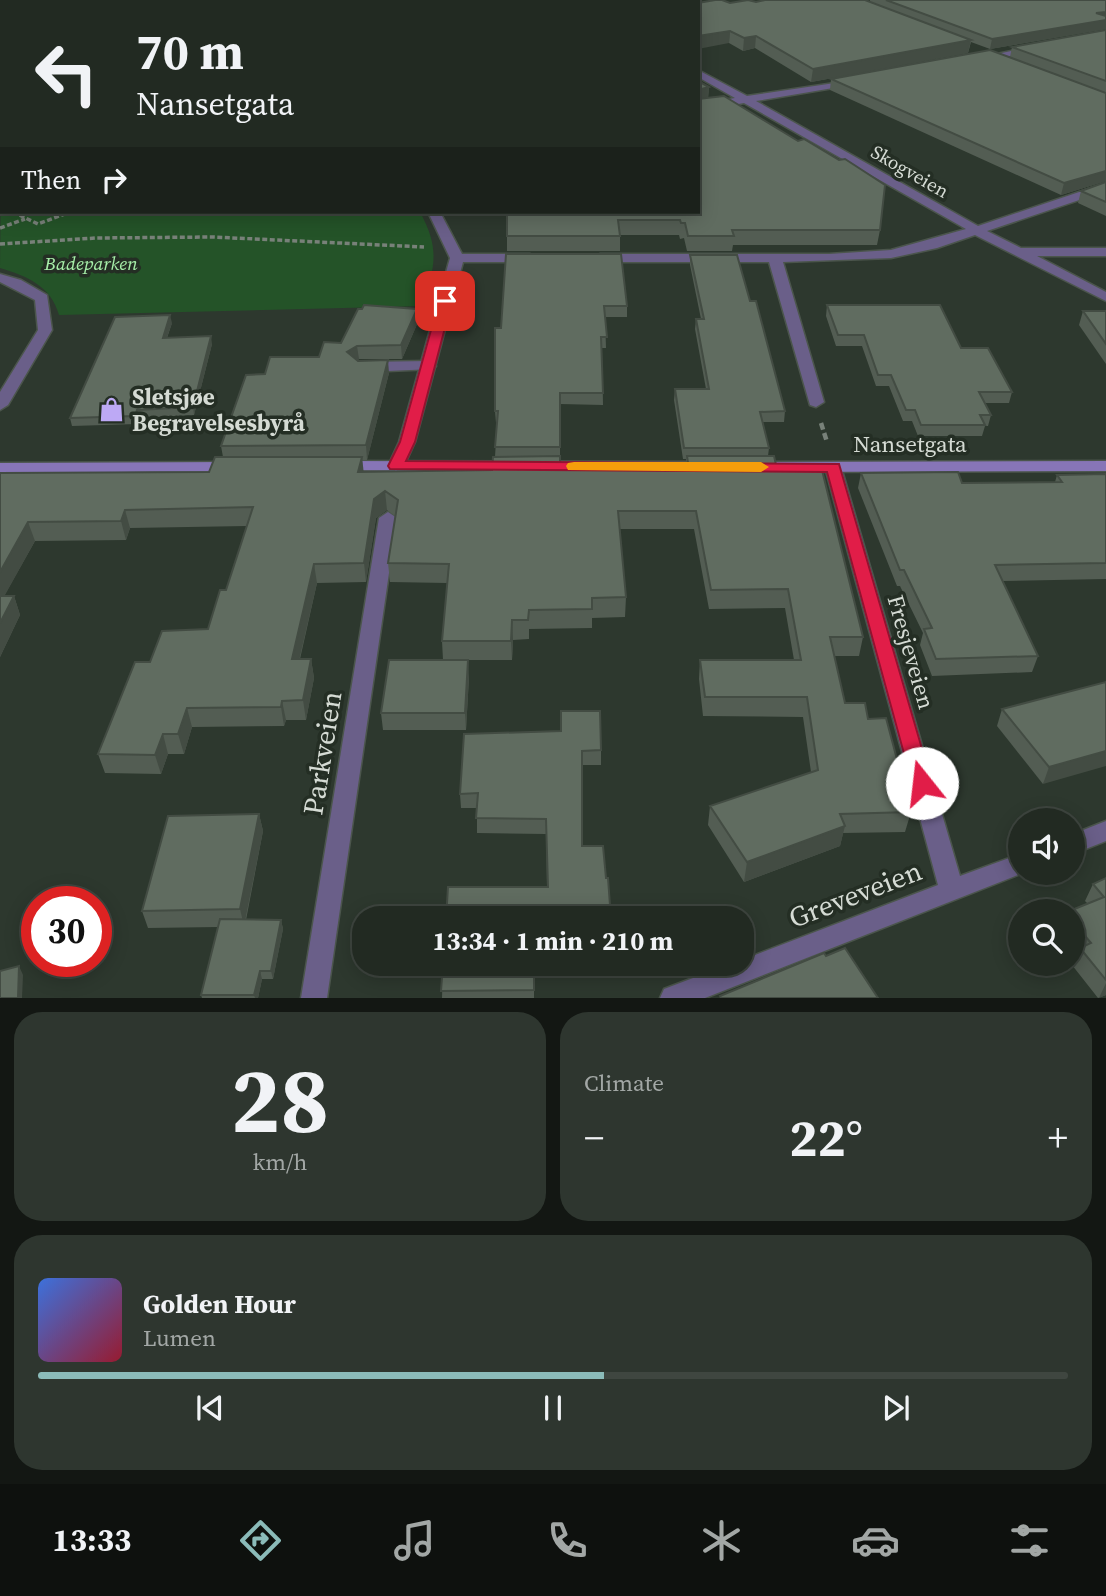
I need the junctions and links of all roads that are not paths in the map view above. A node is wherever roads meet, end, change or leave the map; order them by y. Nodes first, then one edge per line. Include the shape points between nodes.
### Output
1 (1043, 47) edge
2 (969, 48) edge
3 (992, 57) junction
4 (965, 62) edge
5 (1012, 64) edge
6 (700, 74) edge
7 (856, 81) edge
8 (747, 100) junction
9 (700, 108) edge
10 (1106, 187) edge
11 (435, 214) edge
12 (978, 231) junction
13 (1018, 252) junction
14 (1106, 252) edge
15 (455, 254) junction
16 (540, 258) edge
17 (582, 258) edge
18 (775, 258) junction
19 (0, 278) edge
20 (1106, 297) edge
21 (428, 366) junction
22 (359, 367) edge
23 (816, 402) road end
24 (0, 405) edge
25 (327, 466) edge
26 (396, 466) junction
27 (1106, 466) edge
28 (257, 467) edge
29 (833, 467) junction
30 (0, 468) edge
31 (388, 518) edge
32 (1106, 831) edge
33 (1085, 839) edge
34 (1008, 869) edge
35 (952, 890) junction
36 (314, 998) edge
37 (673, 998) edge

1 - 3 street
2 - 3 street
3 - 4 street
3 - 5 street
6 - 8 street, Skogveien
7 - 8 street
8 - 9 street
8 - 12 street, Skogveien
10 - 12 street
11 - 15 street
12 - 13 street, Skogveien
12 - 18 street via 891,254
13 - 14 street
13 - 20 street, Skogveien
15 - 16 street
15 - 21 street
17 - 18 street
18 - 23 street
19 - 24 street via 42,298 45,330
21 - 22 street
21 - 26 street
25 - 26 main road, Nansetgata
26 - 29 main road, Nansetgata
27 - 29 main road, Nansetgata
28 - 30 main road
29 - 35 street, Fresjeveien
31 - 36 street, Parkveien
32 - 33 street
34 - 35 street, Greveveien
35 - 37 street, Greveveien

